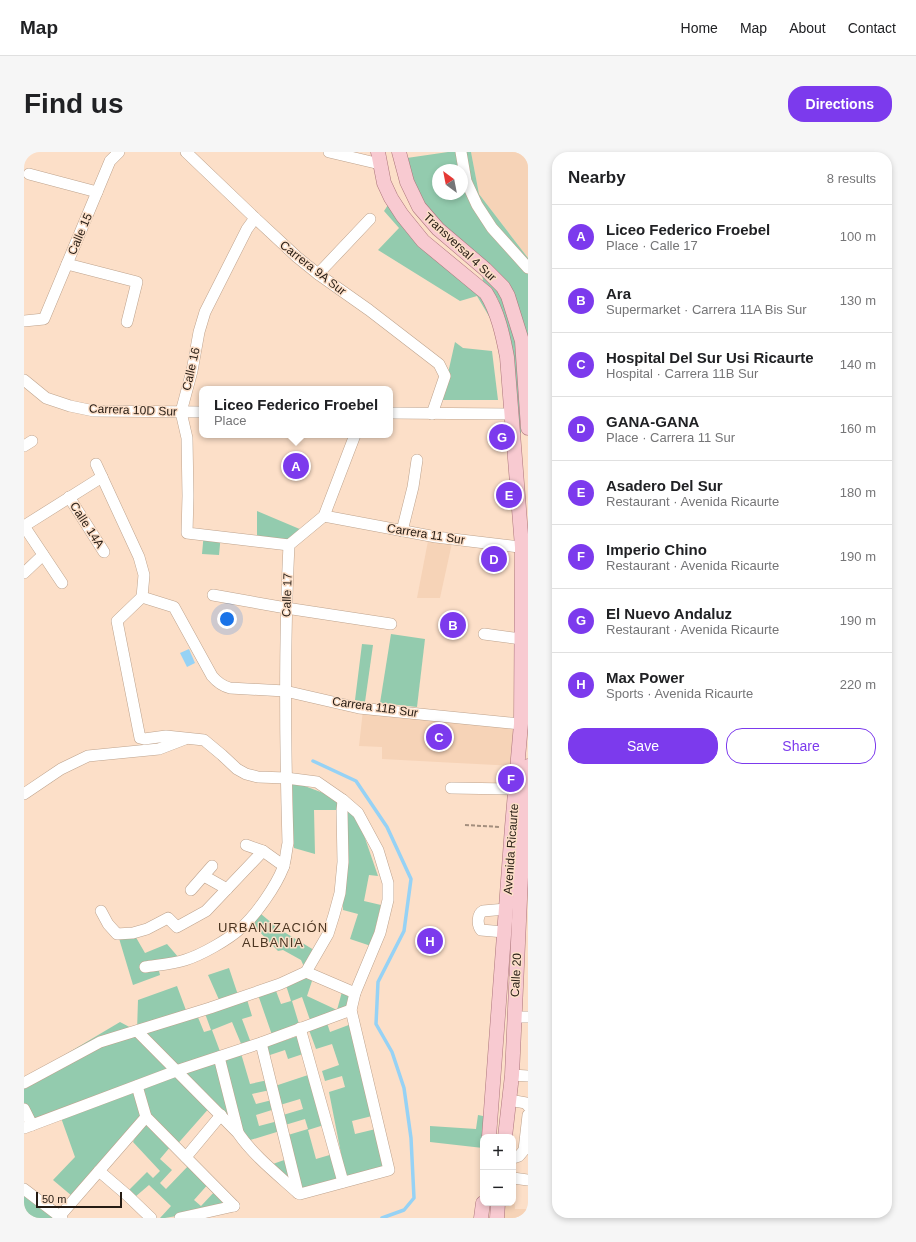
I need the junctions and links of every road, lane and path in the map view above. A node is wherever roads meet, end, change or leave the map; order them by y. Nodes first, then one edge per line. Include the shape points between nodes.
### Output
1 (119, 152) edge
2 (186, 152) edge
3 (329, 152) edge
4 (399, 152) edge
5 (461, 152) edge
6 (379, 158) edge
7 (30, 174) dead end
8 (97, 192) junction
9 (254, 218) junction
10 (370, 219) dead end
11 (67, 264) junction
12 (528, 268) edge
13 (318, 274) junction
14 (24, 321) edge
15 (127, 322) dead end
16 (24, 380) edge
17 (181, 412) junction
18 (199, 412) edge
19 (393, 412) edge
20 (432, 414) junction
21 (511, 414) junction
22 (528, 428) edge
23 (355, 438) edge
24 (416, 460) dead end
25 (96, 464) dead end
26 (102, 477) junction
27 (69, 497) junction
28 (324, 516) junction
29 (24, 526) edge
30 (402, 531) junction
31 (289, 546) junction
32 (525, 548) edge
33 (104, 552) dead end
34 (43, 555) junction
35 (24, 573) edge
36 (62, 583) dead end
37 (213, 595) dead end
38 (142, 597) junction
39 (286, 608) junction
40 (391, 624) dead end
41 (484, 634) dead end
42 (521, 639) junction
43 (285, 691) junction
44 (521, 724) junction
45 (187, 738) junction
46 (528, 766) edge
47 (286, 778) junction
48 (451, 788) dead end
49 (515, 789) junction
50 (24, 794) edge
51 (343, 800) junction
52 (465, 825) dead end
53 (512, 827) junction
54 (246, 845) dead end
55 (263, 851) junction
56 (525, 855) edge
57 (212, 866) dead end
58 (284, 866) junction
59 (204, 876) junction
60 (227, 889) junction
61 (191, 890) dead end
62 (506, 909) junction
63 (101, 911) dead end
64 (504, 932) junction
65 (145, 967) dead end
66 (306, 972) junction
67 (355, 993) junction
68 (351, 1010) junction
69 (514, 1017) junction
70 (528, 1017) edge
71 (300, 1028) junction
72 (137, 1031) junction
73 (261, 1043) junction
74 (219, 1057) junction
75 (177, 1071) junction
76 (512, 1075) junction
77 (528, 1076) edge
78 (24, 1083) edge
79 (137, 1086) junction
80 (509, 1100) junction
81 (528, 1106) edge
82 (24, 1109) edge
83 (528, 1114) edge
84 (221, 1115) junction
85 (146, 1117) junction
86 (28, 1127) edge
87 (238, 1133) junction
88 (489, 1134) edge
89 (505, 1134) edge
90 (186, 1157) junction
91 (516, 1157) edge
92 (99, 1171) junction
93 (516, 1178) edge
94 (528, 1180) edge
95 (343, 1182) junction
96 (24, 1189) edge
97 (298, 1193) junction
98 (483, 1206) edge
99 (498, 1206) edge
100 (60, 1217) edge
101 (151, 1218) edge
102 (180, 1218) edge
103 (481, 1218) edge
104 (497, 1218) edge

1 - 8 street, Calle 15 via 110,162
2 - 9 street, Carrera 9A Sur
3 - 6 street
4 - 22 main road, Transversal 4 Sur via 407,182 419,207 438,229 503,287 508,296 522,341
5 - 12 street via 466,181 477,205 492,228
6 - 21 main road, Avenida Ricaurte via 384,183 402,215 424,240 486,293 492,302 507,357
7 - 8 street
8 - 11 street, Calle 15
9 - 13 street, Carrera 9A Sur
9 - 17 street, Calle 16 via 206,312
10 - 13 street
11 - 14 street, Calle 15 via 44,319
11 - 15 street via 137,282
13 - 20 street, Carrera 9A Sur via 439,364 445,376
16 - 17 street, Carrera 10D Sur via 46,398 94,411
17 - 18 street, Carrera 10D Sur
17 - 31 street, Calle 16 via 187,438 186,532
19 - 20 street
20 - 21 street
21 - 32 main road, Avenida Ricaurte
23 - 28 street
24 - 30 street via 413,487
25 - 26 street
26 - 27 street
26 - 38 street via 139,557 144,575
27 - 29 street
27 - 33 street, Calle 14A
28 - 30 street, Carrera 11 Sur
28 - 31 street
29 - 34 street
30 - 32 street, Carrera 11 Sur via 436,538
31 - 39 street, Calle 17
32 - 42 main road, Avenida Ricaurte
34 - 35 street
34 - 36 street
37 - 39 street
38 - 43 street, Carrera 11B Sur via 174,607 212,676 224,686
38 - 45 street via 117,621 140,738
39 - 40 street
39 - 43 street, Calle 17
41 - 42 street
42 - 44 main road, Avenida Ricaurte
43 - 44 street, Carrera 11B Sur via 359,708
43 - 47 street, Calle 17
44 - 49 main road, Avenida Ricaurte
45 - 47 street via 204,740 246,774
45 - 50 street via 159,749 88,756 61,769
46 - 56 main road, Calle 20
47 - 51 street via 317,782
47 - 58 street, Calle 17 via 288,843
48 - 49 street
49 - 53 main road, Avenida Ricaurte
51 - 66 street via 343,862 340,892 328,934
51 - 67 street via 358,812 378,850 388,883 388,900 380,933
52 - 53 path
53 - 62 main road, Avenida Ricaurte
54 - 55 street
55 - 58 street
55 - 60 street
56 - 69 main road, Calle 20
57 - 59 street
58 - 65 street, Calle 17 via 256,912 231,936 185,960
59 - 60 street
59 - 61 street
60 - 63 street via 206,911 177,927 168,918 134,933 117,934
62 - 64 main road, Avenida Ricaurte
62 - 64 street via 483,911 479,916 481,930
64 - 88 main road, Avenida Ricaurte
66 - 67 street
66 - 72 street via 280,984
67 - 68 street
68 - 71 street
68 - 95 street via 390,1170
69 - 70 street
69 - 76 main road, Calle 20
71 - 73 street
71 - 95 street
72 - 75 street
72 - 78 street via 100,1042
73 - 74 street
73 - 97 street
74 - 75 street
74 - 87 street
75 - 79 street
75 - 84 street
76 - 77 street
76 - 80 main road, Calle 20
79 - 85 street
79 - 86 street
80 - 81 street via 526,1103
80 - 89 main road, Calle 20
82 - 86 street
83 - 91 street via 524,1150
84 - 87 street
84 - 90 street
85 - 90 street
85 - 92 street
87 - 97 street via 252,1150
90 - 102 street via 234,1206
92 - 100 street
92 - 101 street
93 - 94 street
95 - 97 street
96 - 100 street
98 - 103 main road
99 - 104 main road

